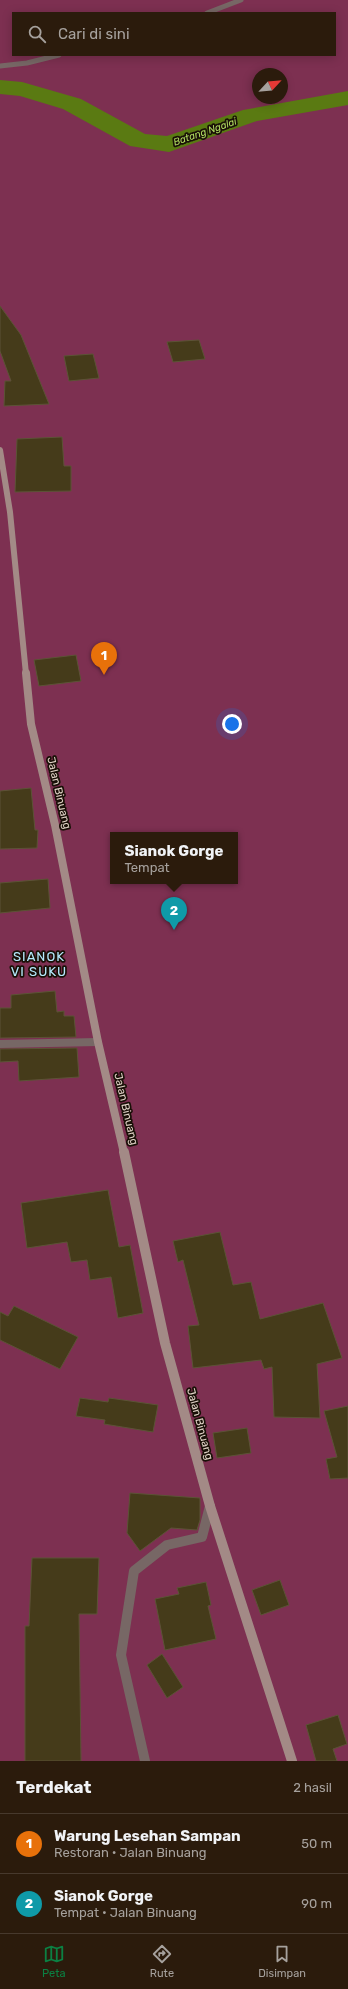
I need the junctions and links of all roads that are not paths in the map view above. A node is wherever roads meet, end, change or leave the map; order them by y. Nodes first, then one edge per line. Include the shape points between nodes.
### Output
1 (241, 0) edge
2 (210, 12) edge
3 (55, 56) edge
4 (0, 66) edge
5 (0, 450) edge
6 (98, 1042) junction
7 (0, 1044) edge
8 (210, 1506) junction
9 (145, 1761) edge
10 (292, 1761) edge

1 - 2 street
3 - 4 street
5 - 6 main road, Jalan Binuang via 10,512 31,724 60,848
6 - 7 street
6 - 8 main road, Jalan Binuang via 165,1343
8 - 9 street via 202,1537 167,1545 134,1572 121,1655
8 - 10 main road, Jalan Binuang

